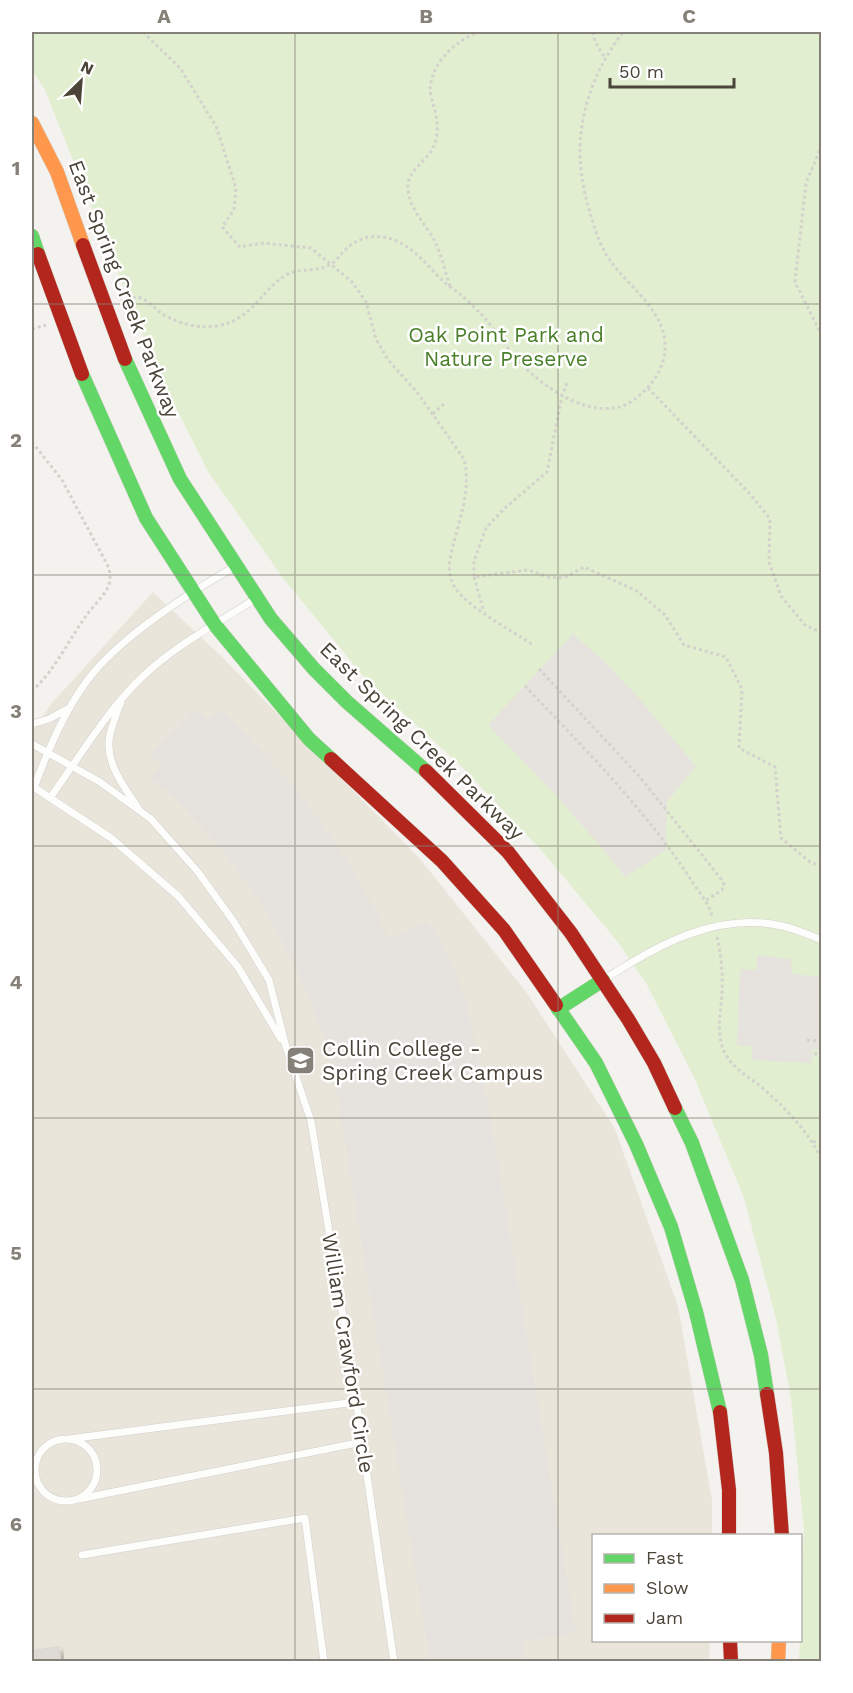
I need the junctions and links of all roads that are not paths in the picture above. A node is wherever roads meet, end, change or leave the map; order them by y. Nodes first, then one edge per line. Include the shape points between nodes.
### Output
1 (32, 123) edge
2 (32, 236) edge
3 (236, 566) junction
4 (192, 591) junction
5 (258, 598) junction
6 (215, 625) junction
7 (122, 700) junction
8 (71, 707) junction
9 (32, 724) edge
10 (32, 744) edge
11 (47, 752) junction
12 (73, 766) junction
13 (33, 787) edge
14 (50, 798) junction
15 (141, 812) junction
16 (822, 940) edge
17 (603, 980) junction
18 (558, 1009) junction
19 (286, 1047) junction
20 (356, 1402) junction
21 (69, 1439) junction
22 (362, 1442) junction
23 (80, 1499) junction
24 (729, 1534) edge
25 (782, 1534) edge
26 (82, 1555) dead end
27 (730, 1642) edge
28 (779, 1642) edge
29 (324, 1662) edge
30 (394, 1662) edge
31 (730, 1662) edge
32 (778, 1662) edge

1 - 3 main road, East Spring Creek Parkway, bridge via 57,172 125,358 159,436 180,478
2 - 4 main road, bridge via 82,374 146,519
3 - 4 lane, William Crawford Circle
3 - 5 main road, East Spring Creek Parkway
4 - 6 main road
4 - 8 lane, William Crawford Circle via 113,653 84,684
5 - 6 lane
5 - 17 main road, East Spring Creek Parkway via 314,669 508,852
6 - 7 lane via 166,657
6 - 18 main road via 309,739 442,861 500,925
7 - 12 lane
7 - 15 lane via 110,736 110,760
8 - 9 lane
8 - 11 lane, William Crawford Circle
10 - 11 lane, William Crawford Circle
11 - 12 lane, William Crawford Circle
11 - 13 lane, William Crawford Circle
12 - 14 lane
12 - 15 lane, William Crawford Circle
13 - 14 lane, William Crawford Circle
14 - 19 lane, William Crawford Circle via 111,838 178,896 238,968
15 - 19 lane, William Crawford Circle via 198,872 234,922 269,980
16 - 17 lane via 762,923 715,926 662,945
17 - 18 main road
17 - 25 main road, East Spring Creek Parkway via 654,1063 692,1143 742,1280 761,1355 776,1453
18 - 24 main road via 596,1063 671,1227 719,1401 729,1490
19 - 20 lane, William Crawford Circle via 311,1121
20 - 21 lane
20 - 22 lane, William Crawford Circle
21 - 23 lane via 87,1447 97,1464 95,1483
21 - 23 lane via 49,1444 41,1451 35,1472 37,1482 51,1498
22 - 23 lane
22 - 30 lane, William Crawford Circle
26 - 29 lane via 304,1518
27 - 31 main road
28 - 32 main road

